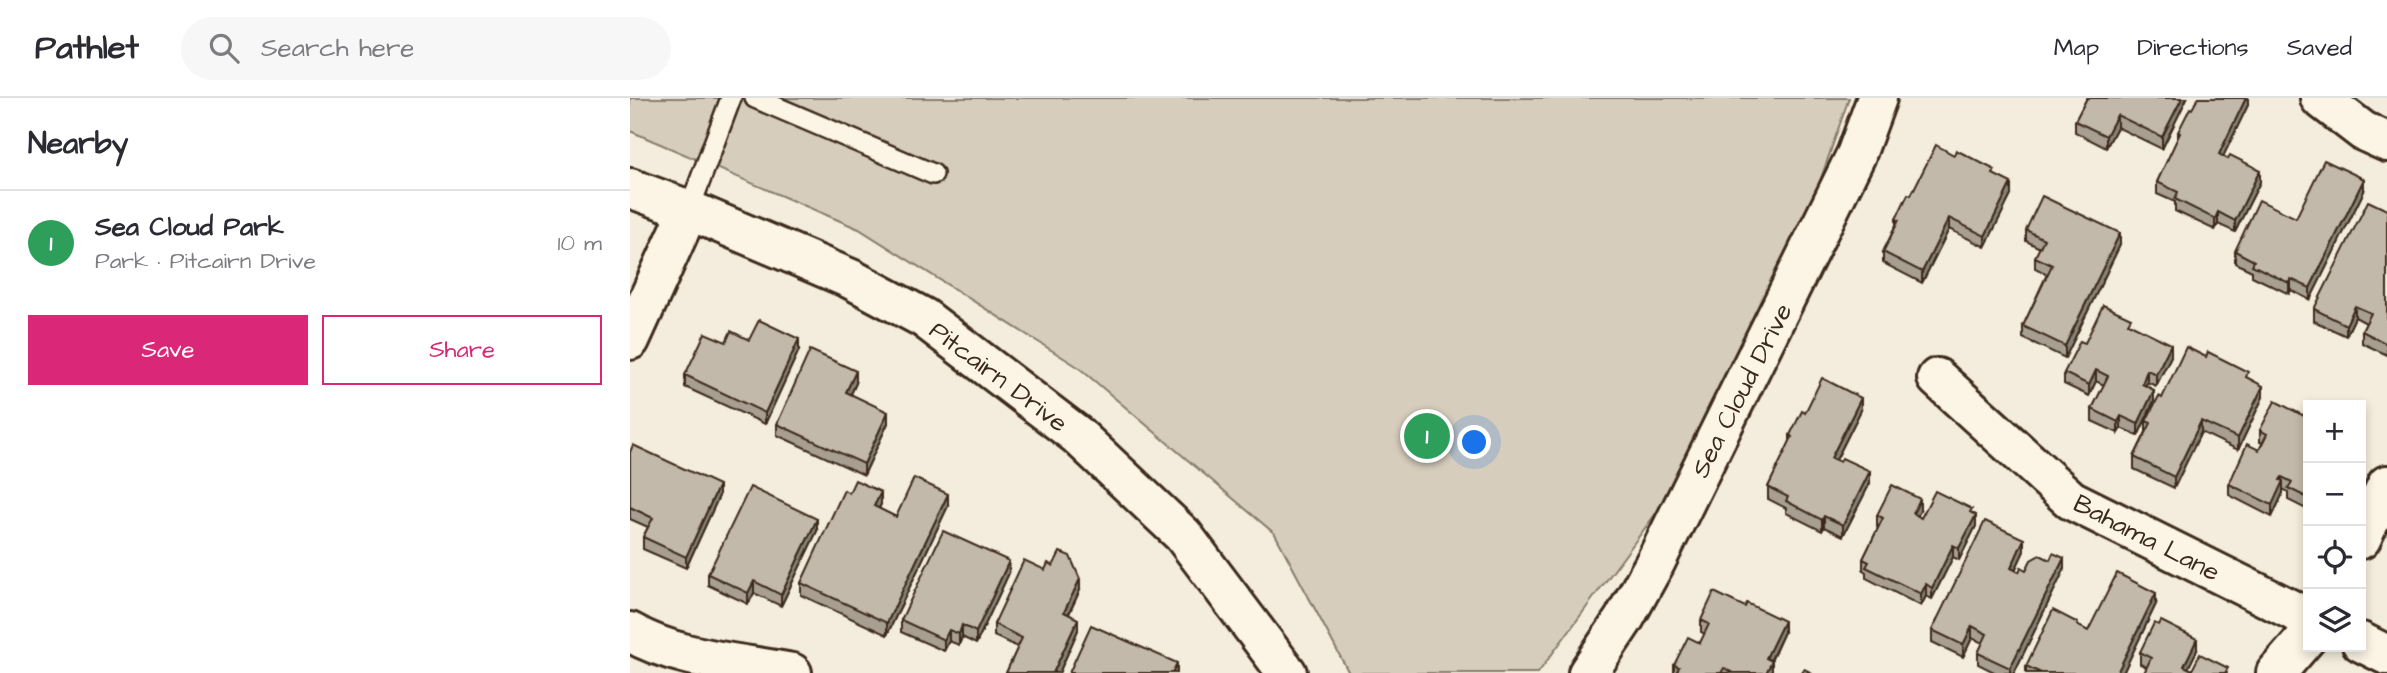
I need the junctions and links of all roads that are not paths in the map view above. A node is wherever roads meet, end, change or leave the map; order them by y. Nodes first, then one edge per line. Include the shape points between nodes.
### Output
1 (730, 98) edge
2 (755, 98) edge
3 (1877, 98) edge
4 (2320, 98) edge
5 (2387, 142) edge
6 (933, 174) dead end
7 (630, 188) edge
8 (689, 210) junction
9 (630, 340) edge
10 (1937, 378) dead end
11 (2387, 485) edge
12 (2366, 529) edge
13 (2303, 616) edge
14 (630, 632) edge
15 (2303, 642) edge
16 (2366, 644) edge
17 (2316, 652) edge
18 (2387, 654) edge
19 (792, 673) edge
20 (1287, 673) edge
21 (1588, 673) edge
22 (2276, 673) edge
23 (2314, 673) edge

1 - 8 lane
2 - 6 lane
3 - 21 street, Sea Cloud Drive via 1850,168 1655,563
4 - 5 street via 2363,131
7 - 8 street, Pitcairn Drive
8 - 9 street
8 - 20 street, Pitcairn Drive via 851,279 924,318 1077,435 1183,535
10 - 13 street, Bahama Lane via 2071,500
11 - 12 street
14 - 19 street via 669,651
15 - 22 street
16 - 18 street
17 - 23 street

